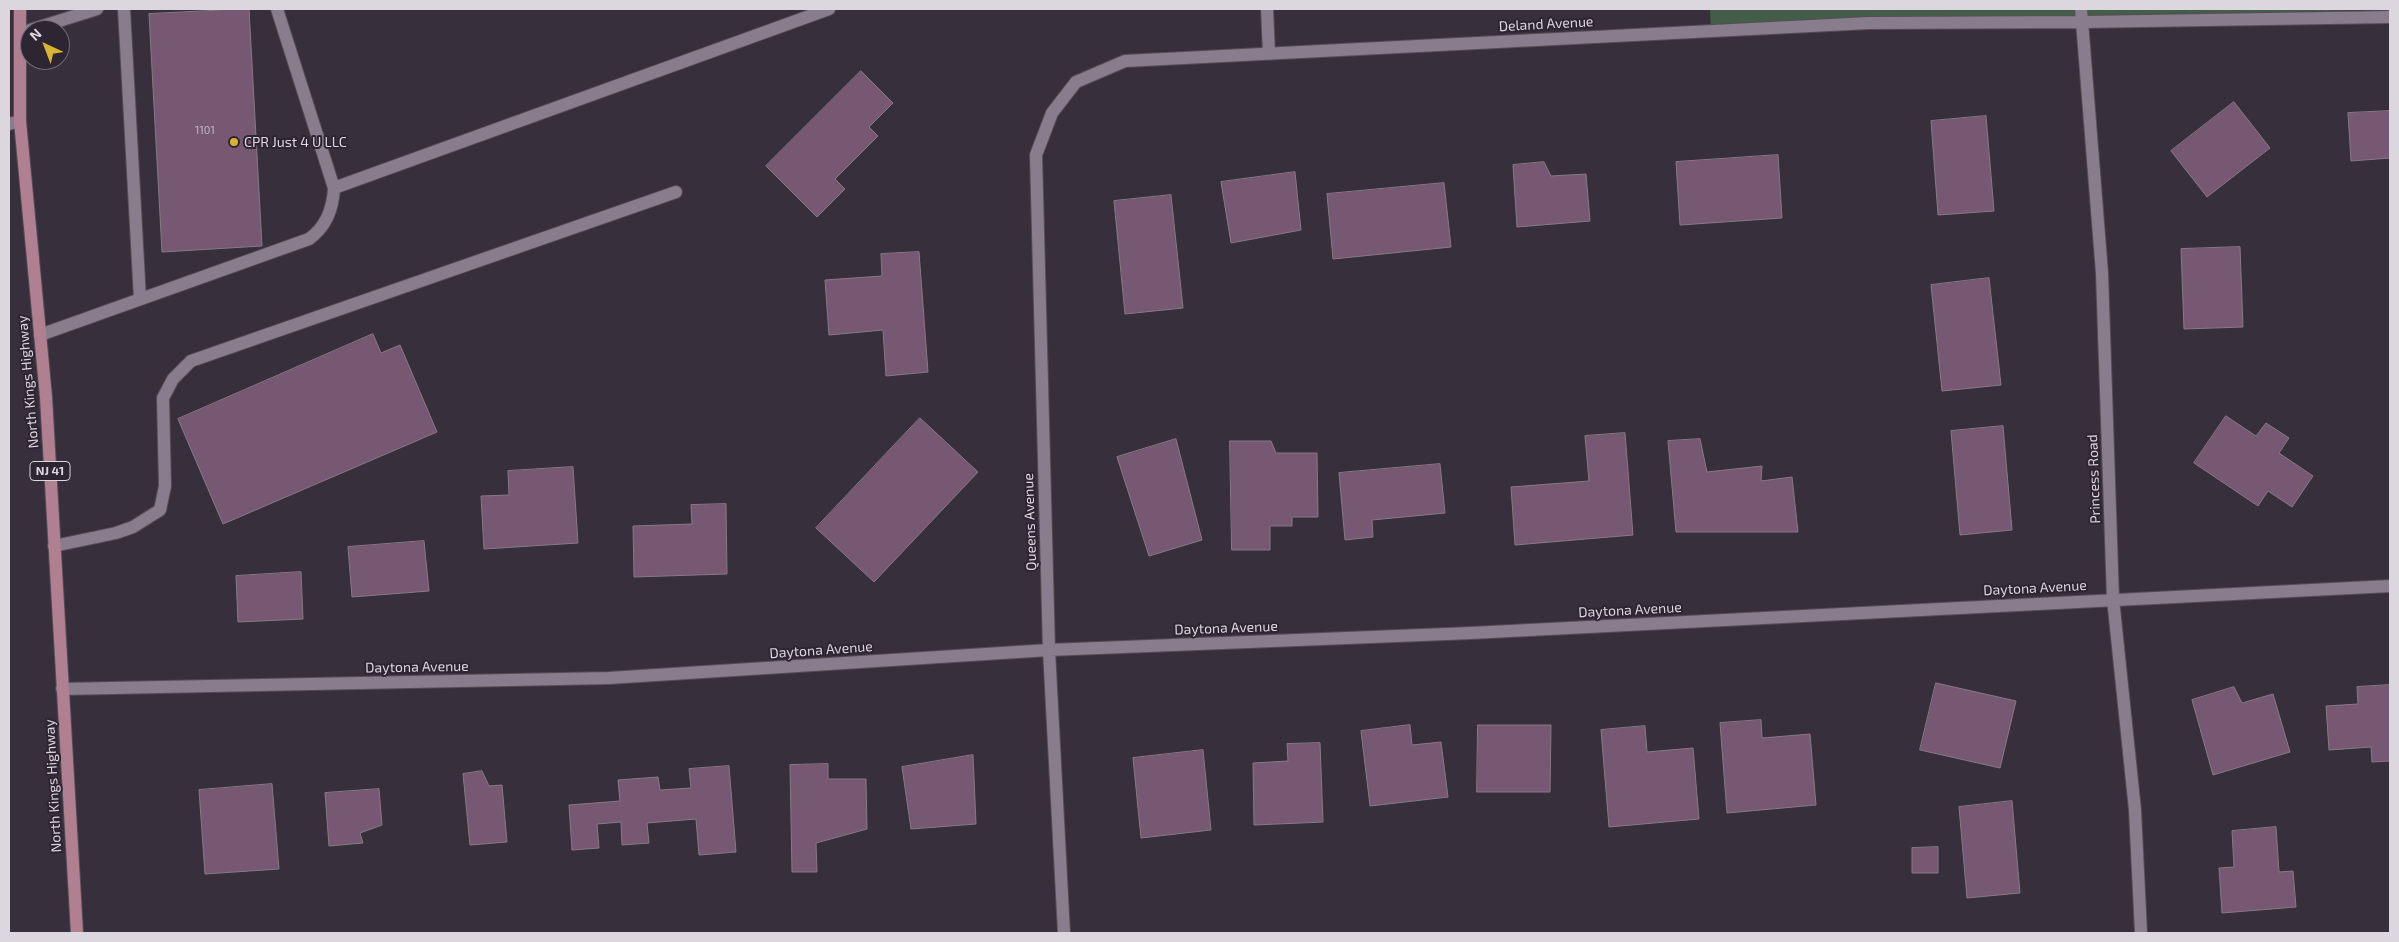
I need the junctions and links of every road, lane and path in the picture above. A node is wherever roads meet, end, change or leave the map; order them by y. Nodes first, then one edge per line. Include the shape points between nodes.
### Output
1 (97, 9) edge
2 (124, 9) edge
3 (277, 9) edge
4 (829, 9) edge
5 (1267, 9) edge
6 (2081, 9) edge
7 (2313, 13) edge
8 (2390, 16) edge
9 (62, 20) edge
10 (2083, 22) junction
11 (1269, 53) junction
12 (21, 70) edge
13 (1052, 113) joint
14 (14, 123) edge
15 (334, 188) junction
16 (676, 192) dead end
17 (140, 300) junction
18 (40, 335) junction
19 (54, 546) junction
20 (2390, 586) edge
21 (2113, 599) junction
22 (1049, 650) junction
23 (62, 689) junction
24 (77, 933) edge
25 (1064, 933) edge
26 (2140, 933) edge

1 - 9 street
2 - 17 street
3 - 15 street
4 - 15 street
5 - 11 street
6 - 10 street, Princess Road
7 - 8 street, Deland Avenue
7 - 10 street, Deland Avenue
10 - 11 street, Deland Avenue via 1869,23
10 - 21 street, Princess Road via 2102,273
11 - 13 street, Deland Avenue via 1125,61 1076,82
12 - 14 main road, North Kings Highway / NJ 41
13 - 22 street, Queens Avenue via 1036,155
14 - 18 main road, North Kings Highway / NJ 41
15 - 17 street via 327,219 309,239
16 - 19 street via 191,361 173,379 163,398 165,486 160,510 133,527 116,533
17 - 18 street
18 - 19 main road, North Kings Highway / NJ 41
19 - 23 main road, North Kings Highway / NJ 41
20 - 21 street, Daytona Avenue
21 - 22 street, Daytona Avenue via 1471,633
21 - 26 street, Princess Road via 2135,810
22 - 23 street, Daytona Avenue via 608,678
22 - 25 street, Queens Avenue
23 - 24 main road, North Kings Highway / NJ 41

